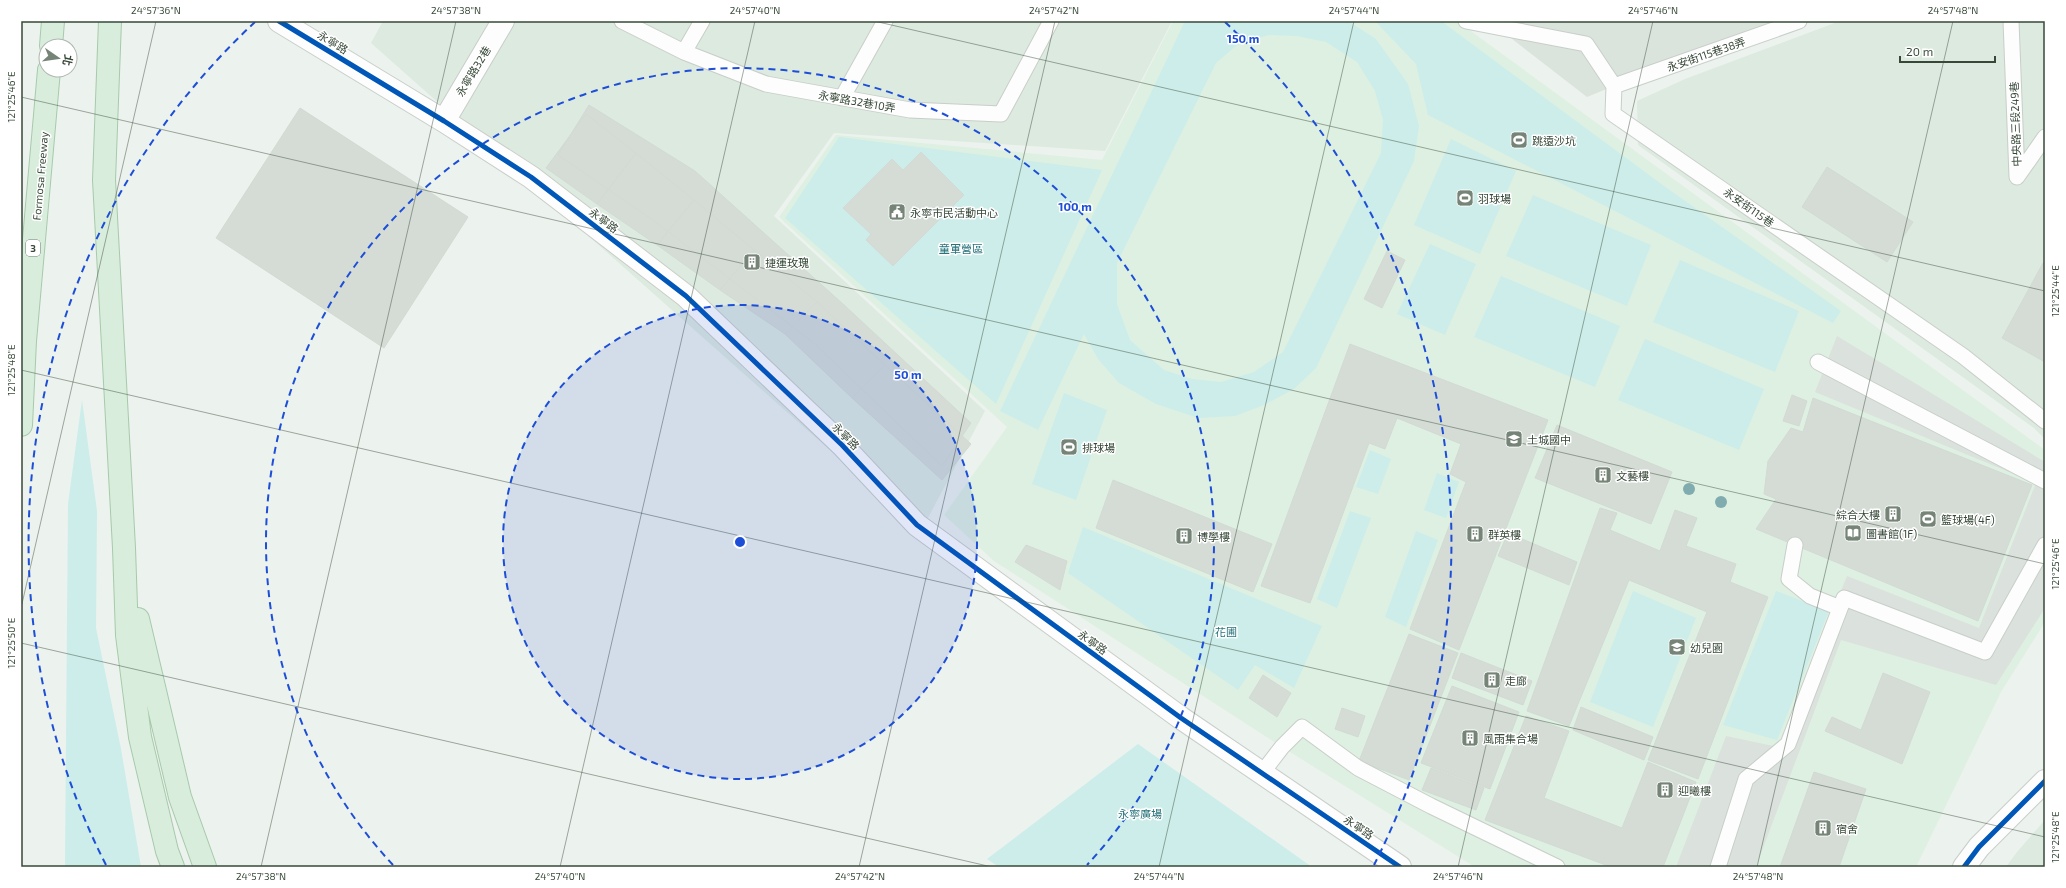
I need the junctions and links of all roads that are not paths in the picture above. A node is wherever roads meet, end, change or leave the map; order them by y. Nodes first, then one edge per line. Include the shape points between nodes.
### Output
1 (53, 21) edge
2 (110, 21) edge
3 (279, 21) edge
4 (503, 21) edge
5 (622, 21) edge
6 (702, 21) edge
7 (885, 21) edge
8 (1051, 21) edge
9 (1466, 21) edge
10 (1799, 21) edge
11 (2011, 21) edge
12 (52, 38) edge
13 (684, 52) junction
14 (48, 78) edge
15 (1614, 86) junction
16 (842, 98) junction
17 (444, 121) junction
18 (2045, 137) edge
19 (1818, 362) dead end
20 (2045, 421) edge
21 (21, 425) edge
22 (2045, 481) edge
23 (1795, 544) dead end
24 (2045, 545) edge
25 (124, 548) junction
26 (1840, 608) junction
27 (1262, 773) junction
28 (2045, 781) edge
29 (173, 867) edge
30 (205, 867) edge
31 (1400, 867) edge
32 (1557, 867) edge
33 (1718, 867) edge
34 (1964, 867) edge

1 - 12 highway
2 - 25 highway via 104,180
3 - 17 street, 永寧路
4 - 17 street, 永寧路32巷
5 - 13 lane, 永寧路32巷10弄
6 - 13 lane
7 - 16 lane
8 - 16 lane, 永寧路32巷10弄 via 1001,114 910,110
9 - 15 lane via 1586,44
10 - 15 lane, 永安街115巷38弄
11 - 18 lane, 中央路三段249巷 via 2017,177
13 - 16 lane, 永寧路32巷10弄 via 766,84
14 - 21 highway, Formosa Freeway / 3 via 25,341
15 - 20 lane, 永安街115巷 via 1613,114 1963,356
17 - 27 street, 永寧路 via 531,177 686,296 842,445 918,525 1181,718
19 - 22 lane
23 - 26 lane via 1789,579 1810,596
24 - 26 lane via 1985,652 1844,598
25 - 29 highway via 127,635 140,737
25 - 30 highway via 145,655 180,797
26 - 33 lane via 1788,744 1746,779
27 - 31 street, 永寧路
27 - 32 lane via 1302,727 1358,768
28 - 34 street via 1979,847

